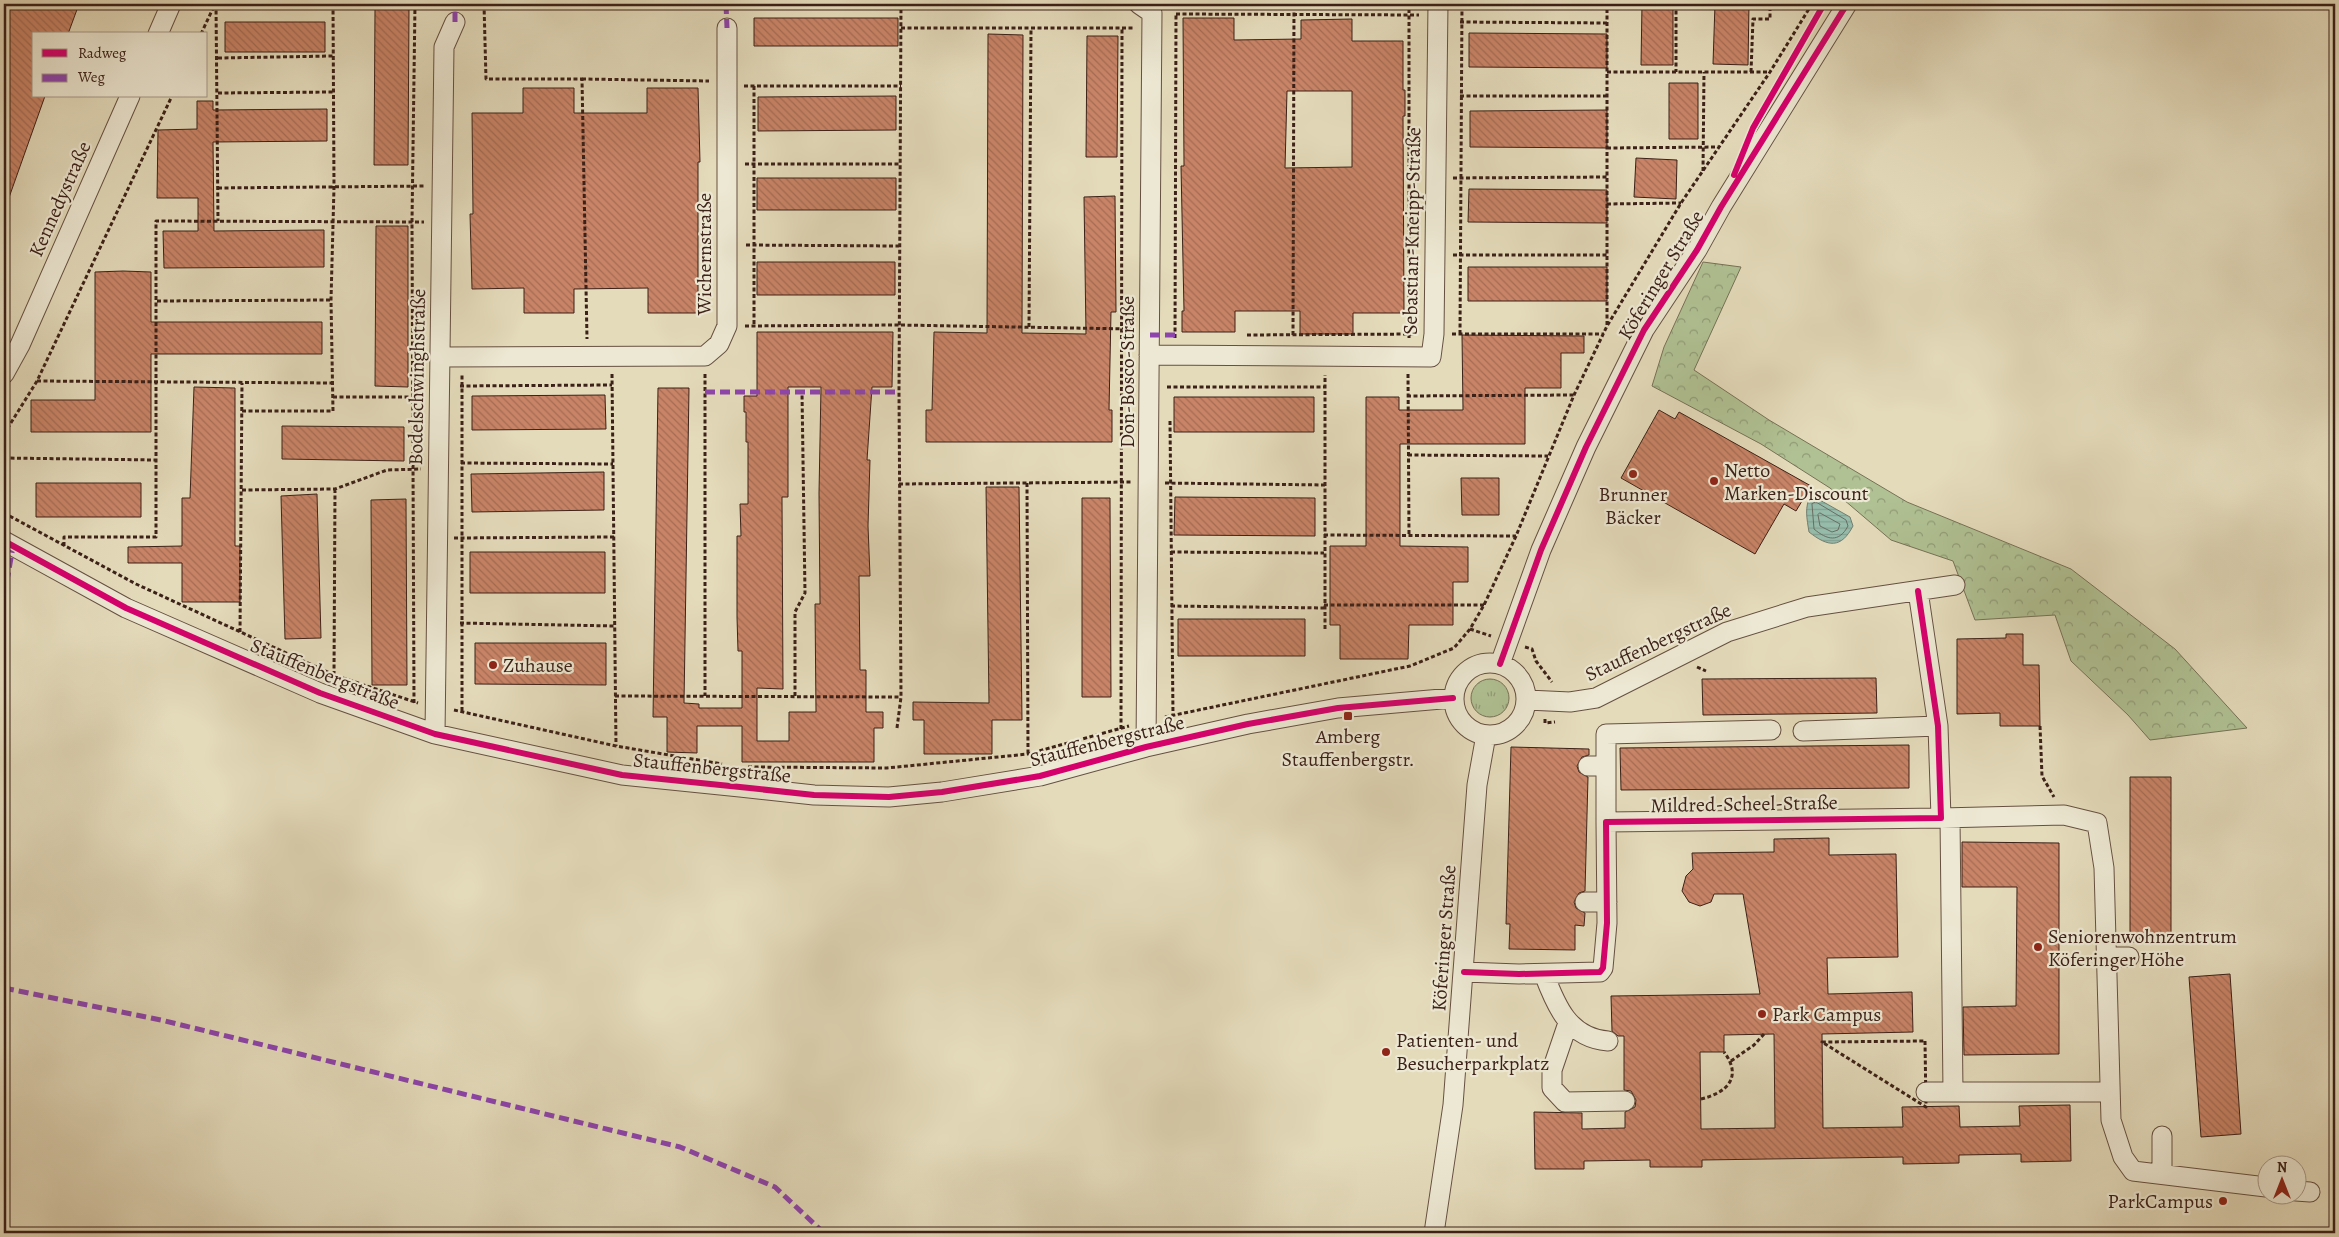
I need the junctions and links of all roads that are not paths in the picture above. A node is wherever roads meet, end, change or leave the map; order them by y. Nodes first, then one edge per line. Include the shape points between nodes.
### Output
1 (172, 4) edge
2 (1847, 4) edge
3 (1437, 14) edge
4 (1147, 15) edge
5 (455, 22) dead end
6 (727, 28) dead end
7 (159, 32) edge
8 (129, 98) edge
9 (1149, 355) junction
10 (440, 357) junction
11 (4, 374) edge
12 (4, 542) edge
13 (1955, 585) dead end
14 (1918, 591) junction
15 (1500, 664) junction
16 (1453, 698) junction
17 (1527, 700) junction
18 (1938, 726) junction
19 (1772, 730) dead end
20 (1803, 731) dead end
21 (435, 734) junction
22 (1486, 735) junction
23 (1146, 747) junction
24 (1946, 818) junction
25 (1606, 822) junction
26 (1585, 902) dead end
27 (1607, 902) junction
28 (2106, 957) junction
29 (2129, 957) dead end
30 (1464, 972) junction
31 (1544, 974) junction
32 (1568, 1023) junction
33 (1608, 1041) dead end
34 (1926, 1092) road end
35 (1953, 1092) junction
36 (2110, 1092) junction
37 (1625, 1101) dead end
38 (2162, 1136) dead end
39 (2162, 1174) junction
40 (2256, 1186) edge
41 (1434, 1233) edge

1 - 7 street
2 - 15 street, Köferinger Straße via 1697,250 1644,330 1582,455 1541,550
3 - 9 street, Sebastian-Kneipp-Straße via 1434,334 1431,357
4 - 9 street, Don-Bosco-Straße
5 - 10 street, Bodelschwinghstraße via 444,47
6 - 10 street, Wichernstraße via 727,326 720,344 705,356
8 - 11 street, Kennedystraße
9 - 23 street, Don-Bosco-Straße
10 - 21 street, Bodelschwinghstraße
12 - 21 street, Stauffenbergstraße via 126,608 320,693
13 - 14 street, Stauffenbergstraße
14 - 17 street, Stauffenbergstraße via 1807,607 1727,632 1596,698 1570,702
14 - 18 street
15 - 16 street via 1478,664 1468,669 1455,687
15 - 17 street via 1520,677
16 - 22 street via 1463,722 1475,732
16 - 23 street, Stauffenbergstraße via 1338,708
17 - 22 street via 1524,712 1514,726 1498,734
18 - 20 street
18 - 24 street
19 - 25 street via 1606,734 1597,766
21 - 23 street, Stauffenbergstraße via 622,775 814,795 890,797 1040,776
22 - 30 street, Köferinger Straße via 1477,785
24 - 25 street, Mildred-Scheel-Straße
24 - 28 street, Mildred-Scheel-Straße via 2064,815 2097,822 2104,868
24 - 35 street
25 - 27 street
26 - 27 street
27 - 31 street via 1603,968 1600,972
28 - 29 street
28 - 36 street, Mildred-Scheel-Straße
30 - 31 street
30 - 41 street, Köferinger Straße via 1453,1105
31 - 32 street via 1554,1001
32 - 33 street via 1595,1040
32 - 37 street via 1552,1070 1552,1088 1565,1102
34 - 35 street
35 - 36 street
36 - 39 street, Mildred-Scheel-Straße via 2110,1120 2123,1157 2134,1171
38 - 39 street
39 - 40 street, Mildred-Scheel-Straße

